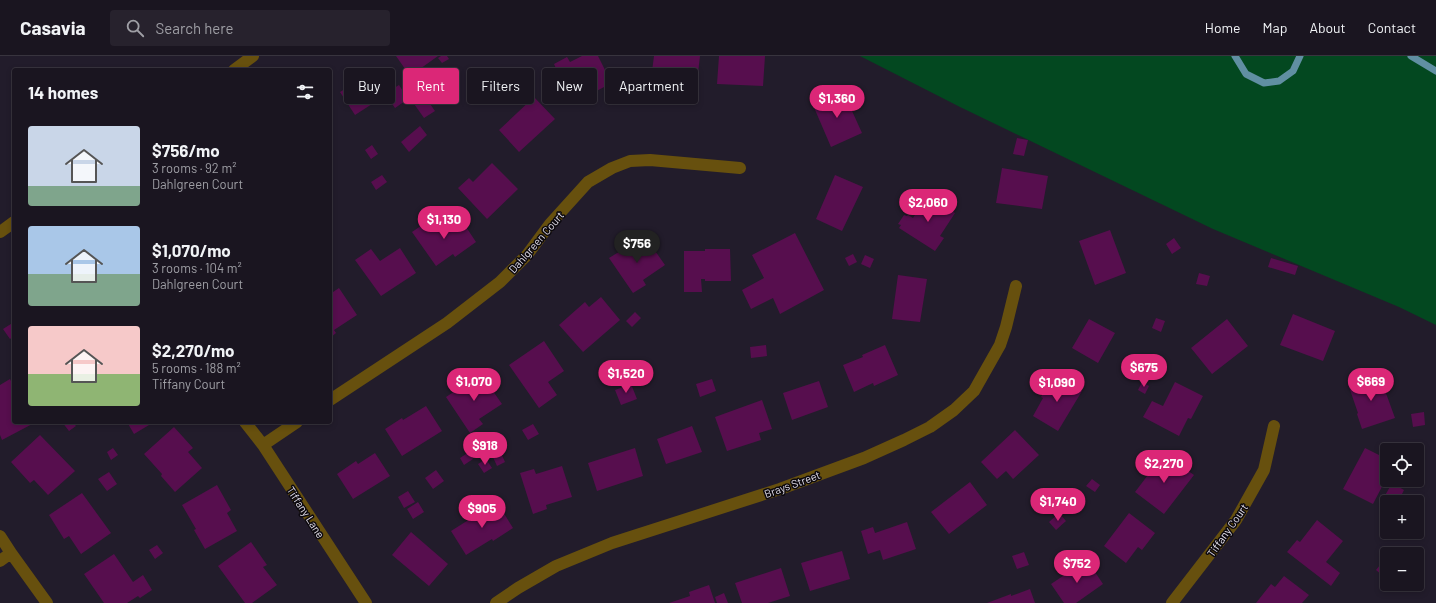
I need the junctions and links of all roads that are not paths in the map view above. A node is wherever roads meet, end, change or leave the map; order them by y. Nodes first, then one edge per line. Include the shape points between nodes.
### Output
1 (253, 56) edge
2 (237, 68) edge
3 (740, 168) dead end
4 (12, 223) edge
5 (0, 232) edge
6 (1016, 286) dead end
7 (332, 399) edge
8 (247, 424) edge
9 (294, 424) edge
10 (1274, 426) dead end
11 (263, 445) junction
12 (0, 536) edge
13 (11, 553) junction
14 (0, 561) edge
15 (47, 603) edge
16 (366, 603) edge
17 (496, 603) edge
18 (1172, 603) edge

1 - 2 street
3 - 7 street, Dahlgreen Court via 650,160 630,161 612,168 588,182 550,224 527,255 500,282 446,323
4 - 5 street
6 - 17 street, Brays Street via 1000,345 974,391 954,410 930,427 864,458 780,490 612,542 556,566
8 - 11 street, Tiffany Lane
9 - 11 street
10 - 18 street, Tiffany Court via 1264,470 1236,520
11 - 16 street, Tiffany Lane
12 - 13 street
13 - 14 street
13 - 15 street

